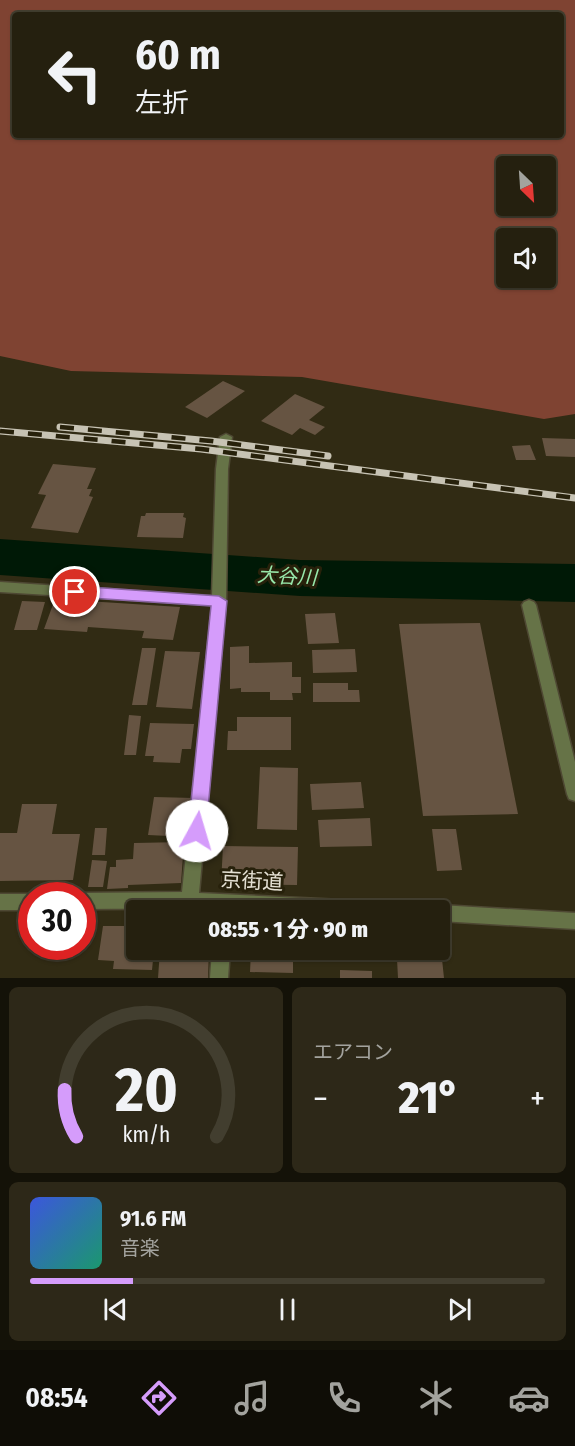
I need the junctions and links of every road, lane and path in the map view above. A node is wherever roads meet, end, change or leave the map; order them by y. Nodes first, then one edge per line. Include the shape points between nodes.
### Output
1 (226, 437) dead end
2 (0, 587) edge
3 (219, 600) junction
4 (529, 605) dead end
5 (575, 794) edge
6 (190, 900) edge
7 (96, 901) edge
8 (126, 901) edge
9 (0, 902) edge
10 (18, 902) edge
11 (450, 915) edge
12 (575, 921) edge
13 (220, 960) edge
14 (219, 978) edge

1 - 3 street
2 - 3 street
3 - 6 street
4 - 5 street
7 - 8 street, 京街道
9 - 10 street
11 - 12 street
13 - 14 street

